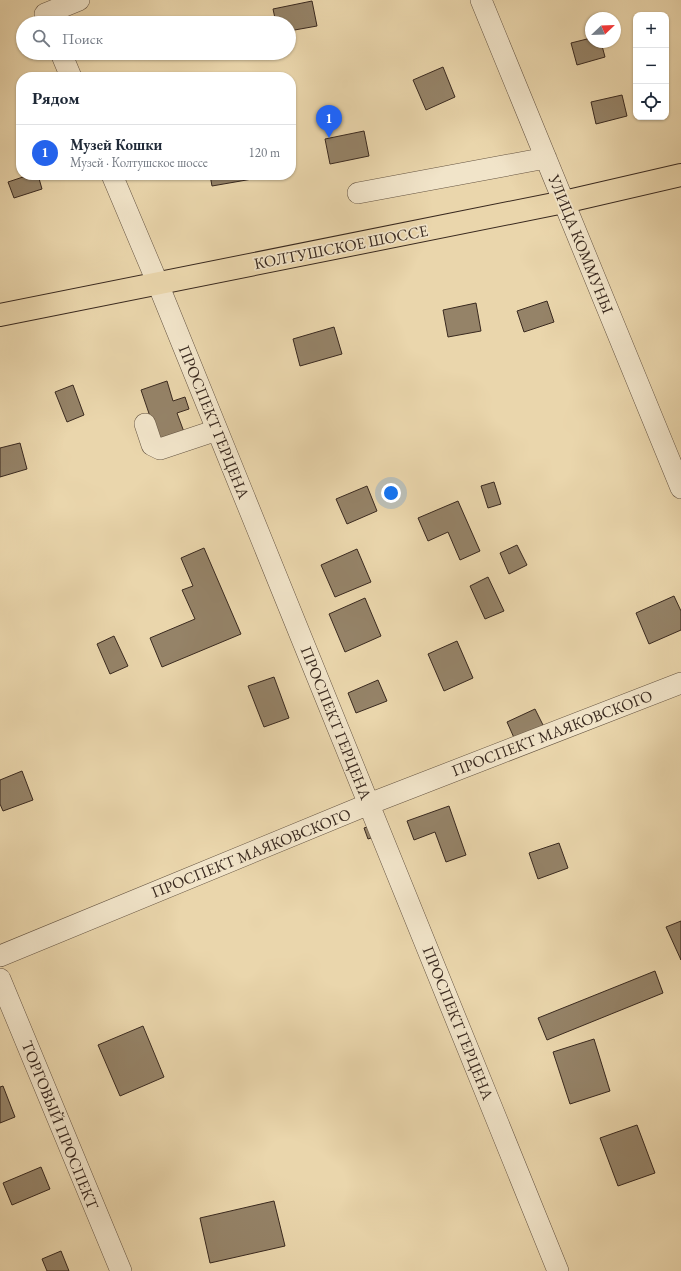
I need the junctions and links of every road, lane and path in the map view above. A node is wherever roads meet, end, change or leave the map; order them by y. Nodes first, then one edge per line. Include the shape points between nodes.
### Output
1 (80, 0) edge
2 (481, 0) edge
3 (44, 12) edge
4 (64, 60) edge
5 (69, 72) edge
6 (546, 158) junction
7 (681, 175) edge
8 (114, 180) edge
9 (358, 193) dead end
10 (564, 202) junction
11 (158, 284) junction
12 (0, 315) edge
13 (145, 424) dead end
14 (217, 430) junction
15 (681, 488) edge
16 (681, 683) edge
17 (369, 804) junction
18 (0, 956) edge
19 (0, 979) edge
20 (121, 1271) edge
21 (558, 1271) edge

1 - 3 street
2 - 6 street, УЛИЦА КОММУНЫ
4 - 5 street
6 - 9 street
6 - 10 street, УЛИЦА КОММУНЫ
7 - 10 main road, КОЛТУШСКОЕ ШОССЕ
8 - 11 street, ПРОСПЕКТ ГЕРЦЕНА
10 - 11 main road, КОЛТУШСКОЕ ШОССЕ
10 - 15 street, УЛИЦА КОММУНЫ
11 - 12 main road, КОЛТУШСКОЕ ШОССЕ
11 - 14 street, ПРОСПЕКТ ГЕРЦЕНА
13 - 14 street via 152,445 160,449
14 - 17 street, ПРОСПЕКТ ГЕРЦЕНА
16 - 17 street, ПРОСПЕКТ МАЯКОВСКОГО
17 - 18 street, ПРОСПЕКТ МАЯКОВСКОГО
17 - 21 street, ПРОСПЕКТ ГЕРЦЕНА
19 - 20 street, ТОРГОВЫЙ ПРОСПЕКТ

